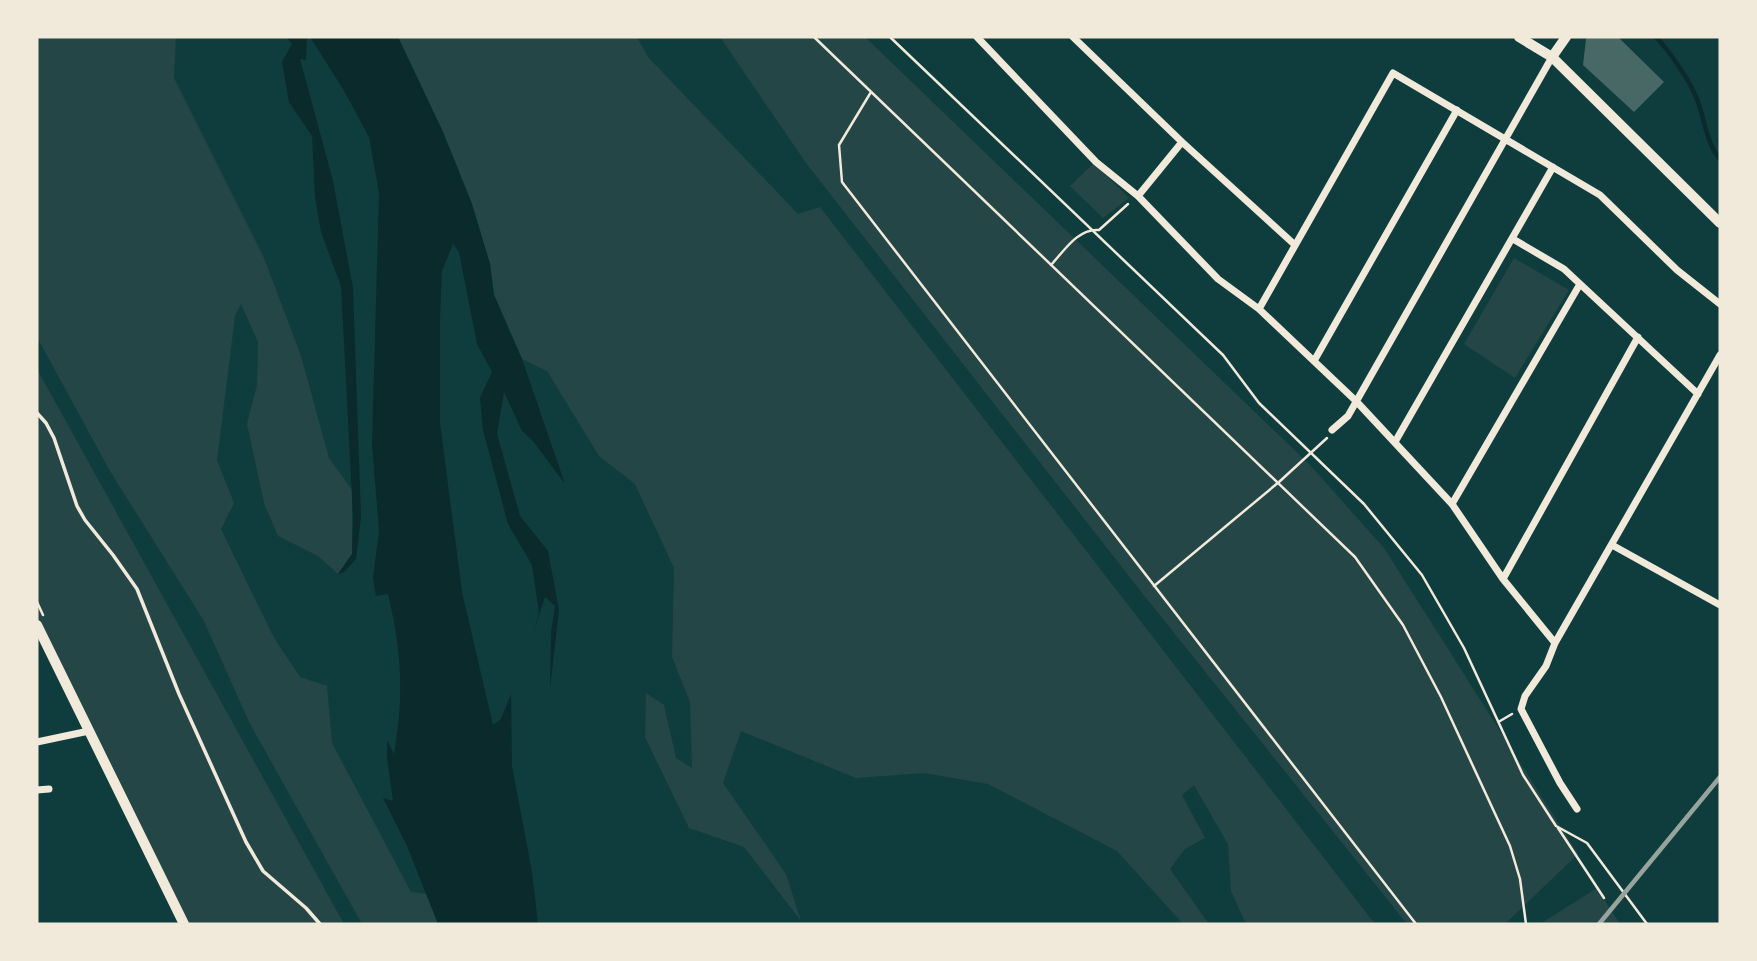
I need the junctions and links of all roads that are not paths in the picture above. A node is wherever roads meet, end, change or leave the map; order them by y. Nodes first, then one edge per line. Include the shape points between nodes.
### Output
1 (977, 37) edge
2 (1073, 37) edge
3 (1519, 37) edge
4 (1566, 37) edge
5 (1552, 57) junction
6 (1457, 110) junction
7 (1506, 139) junction
8 (1182, 142) junction
9 (1553, 167) junction
10 (1138, 195) junction
11 (1720, 223) edge
12 (1513, 239) junction
13 (1295, 245) junction
14 (1580, 284) junction
15 (1720, 304) edge
16 (1259, 309) junction
17 (1637, 337) junction
18 (1720, 355) edge
19 (1314, 361) junction
20 (1698, 394) junction
21 (1356, 401) junction
22 (37, 413) edge
23 (1332, 430) dead end
24 (1395, 442) junction
25 (1452, 504) junction
26 (1612, 545) junction
27 (1503, 579) junction
28 (1720, 606) edge
29 (37, 625) edge
30 (1556, 643) junction
31 (89, 731) junction
32 (37, 742) edge
33 (49, 789) dead end
34 (37, 790) edge
35 (1577, 809) dead end
36 (184, 924) edge
37 (320, 924) edge

1 - 10 street via 1096,162
2 - 8 street
3 - 5 main road
4 - 5 street
5 - 7 street
5 - 11 main road
6 - 7 street
6 - 13 street via 1393,73
6 - 19 street
7 - 9 street
7 - 21 street
8 - 10 street
8 - 13 street
9 - 12 street
9 - 15 street via 1600,195 1677,270
10 - 16 street via 1218,279
12 - 14 street via 1564,269
12 - 24 street
13 - 16 street
14 - 17 street
14 - 25 street
16 - 19 street
17 - 20 street
17 - 27 street
18 - 20 street
19 - 21 street
20 - 26 street
21 - 23 street
21 - 24 street
22 - 37 lane via 54,438 85,520 137,589 246,842 263,871
24 - 25 street
25 - 27 street
26 - 28 street
26 - 30 street
27 - 30 street
29 - 31 street
30 - 35 street via 1521,709
31 - 32 street
31 - 36 street
33 - 34 street

